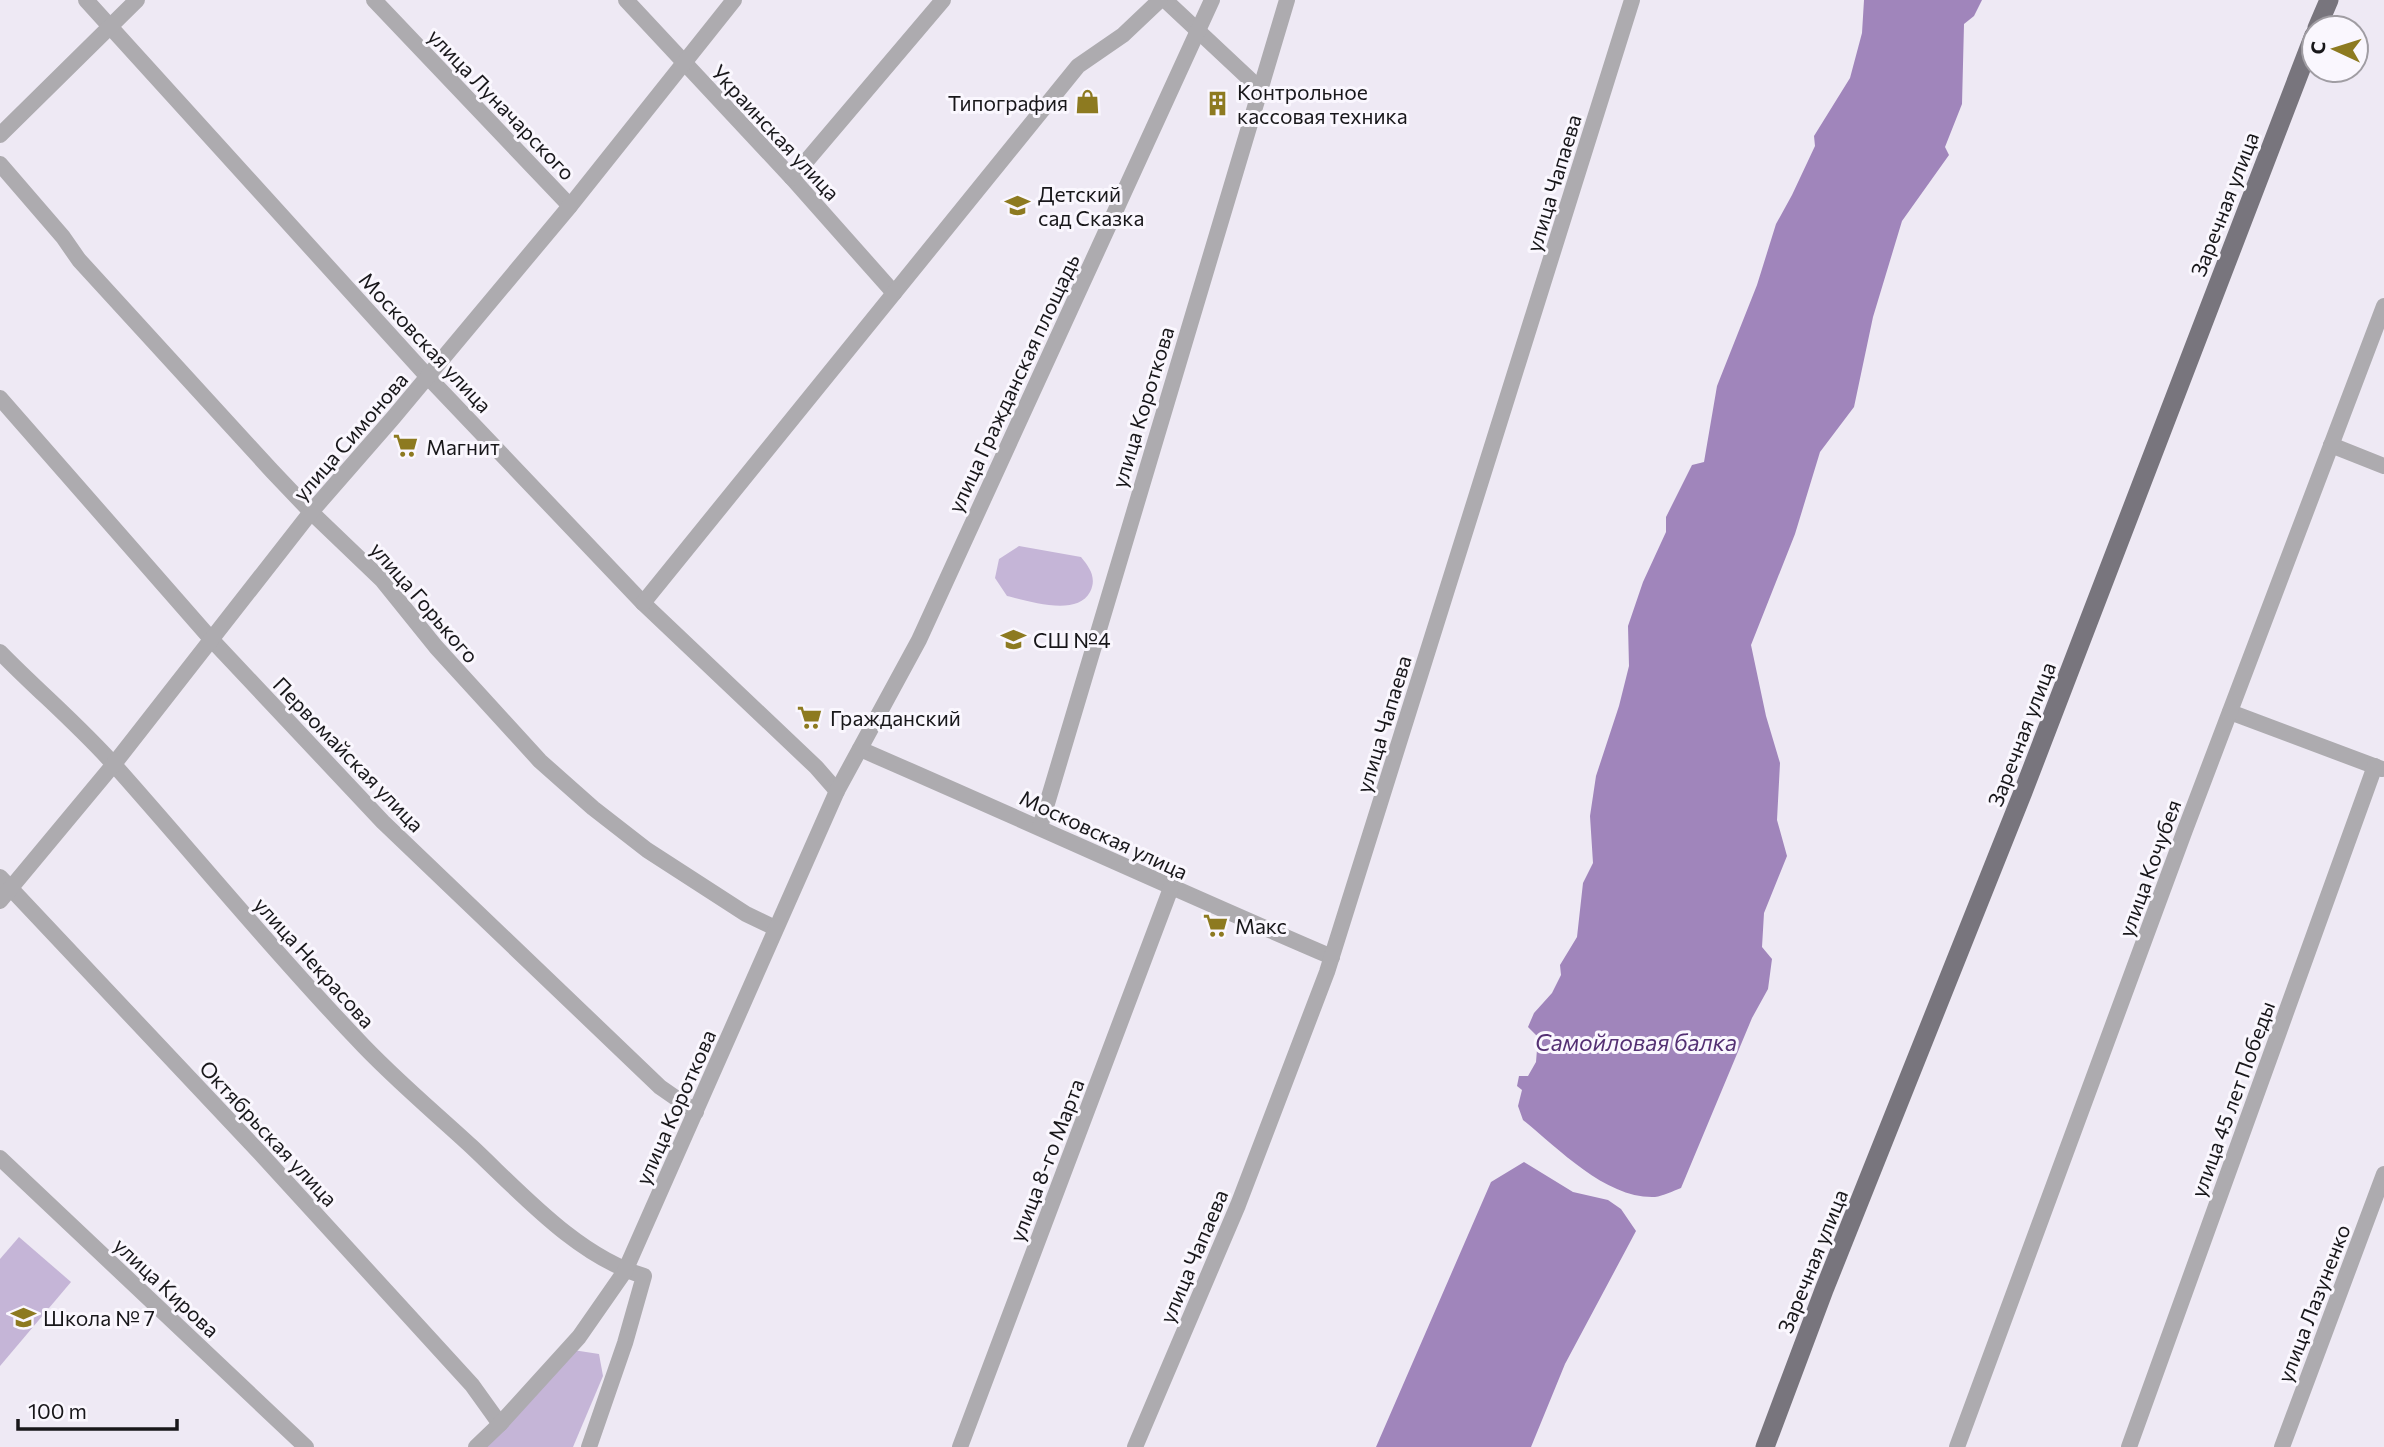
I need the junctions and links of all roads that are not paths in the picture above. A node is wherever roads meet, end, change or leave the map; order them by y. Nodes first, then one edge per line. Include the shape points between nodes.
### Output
1 (86, 0) edge
2 (138, 0) edge
3 (374, 0) edge
4 (626, 0) edge
5 (734, 0) edge
6 (943, 0) edge
7 (1162, 0) edge
8 (1212, 0) edge
9 (1286, 0) edge
10 (1632, 0) edge
11 (110, 26) junction
12 (1198, 30) junction
13 (682, 63) junction
14 (2300, 71) edge
15 (1259, 88) junction
16 (0, 135) edge
17 (0, 163) edge
18 (792, 178) junction
19 (570, 206) junction
20 (894, 293) junction
21 (2384, 306) edge
22 (2379, 337) edge
23 (428, 377) junction
24 (0, 398) edge
25 (2332, 445) junction
26 (2384, 466) edge
27 (311, 512) junction
28 (643, 603) junction
29 (211, 639) junction
30 (0, 652) edge
31 (2230, 712) junction
32 (860, 749) junction
33 (114, 764) junction
34 (2379, 768) edge
35 (837, 791) junction
36 (1040, 827) junction
37 (1171, 888) junction
38 (3, 889) edge
39 (775, 928) junction
40 (1332, 957) junction
41 (696, 1112) junction
42 (0, 1158) edge
43 (2383, 1178) edge
44 (625, 1271) junction
45 (500, 1424) junction
46 (306, 1447) edge
47 (476, 1447) edge
48 (589, 1447) edge
49 (960, 1447) edge
50 (1135, 1447) edge
51 (1765, 1447) edge
52 (1957, 1447) edge
53 (2129, 1447) edge
54 (2282, 1447) edge

1 - 11 street, Московская улица
2 - 11 street
3 - 19 street, улица Луначарского
4 - 13 street, Украинская улица
5 - 13 street, улица Симонова
6 - 18 street
7 - 12 street
7 - 20 street via 1123,35 1077,66
8 - 12 street
9 - 15 street, улица Короткова
10 - 40 street, улица Чапаева
11 - 16 street
11 - 23 street, Московская улица
12 - 15 street
12 - 32 street, улица Гражданская площадь via 919,640
13 - 18 street, Украинская улица
13 - 19 street, улица Симонова
14 - 51 main road, Заречная улица
15 - 36 street, улица Короткова
17 - 27 street, улица Горького via 79,260
18 - 20 street, Украинская улица
19 - 23 street, улица Симонова
20 - 28 street
21 - 22 street, улица Кочубея
22 - 25 street, улица Кочубея
23 - 27 street, улица Симонова
23 - 28 street, Московская улица
24 - 29 street, Первомайская улица
25 - 26 street
25 - 31 street, улица Кочубея
27 - 29 street, улица Симонова
27 - 39 street, улица Горького via 382,580 540,761 647,850
28 - 35 street, Московская улица
29 - 33 street, улица Симонова
29 - 41 street, Первомайская улица via 383,822 660,1087
30 - 33 street, улица Некрасова
31 - 34 street
31 - 52 street, улица Кочубея
32 - 35 street, улица Короткова
32 - 36 street, Московская улица
33 - 38 street, улица Симонова
33 - 44 street, улица Некрасова via 357,1040 545,1214 589,1251
34 - 53 street, улица 45 лет Победы
35 - 39 street, улица Короткова
36 - 37 street, Московская улица
37 - 40 street, Московская улица
37 - 49 street, улица 8-го Марта
38 - 45 street, Октябрьская улица via 260,1153 472,1385
39 - 41 street, улица Короткова
40 - 50 street, улица Чапаева via 1238,1205
41 - 44 street, улица Короткова
42 - 46 street, улица Кирова
43 - 54 street, улица Лазуненко
44 - 45 street, улица Короткова via 579,1337
44 - 48 street via 644,1276
45 - 47 street, улица Короткова

